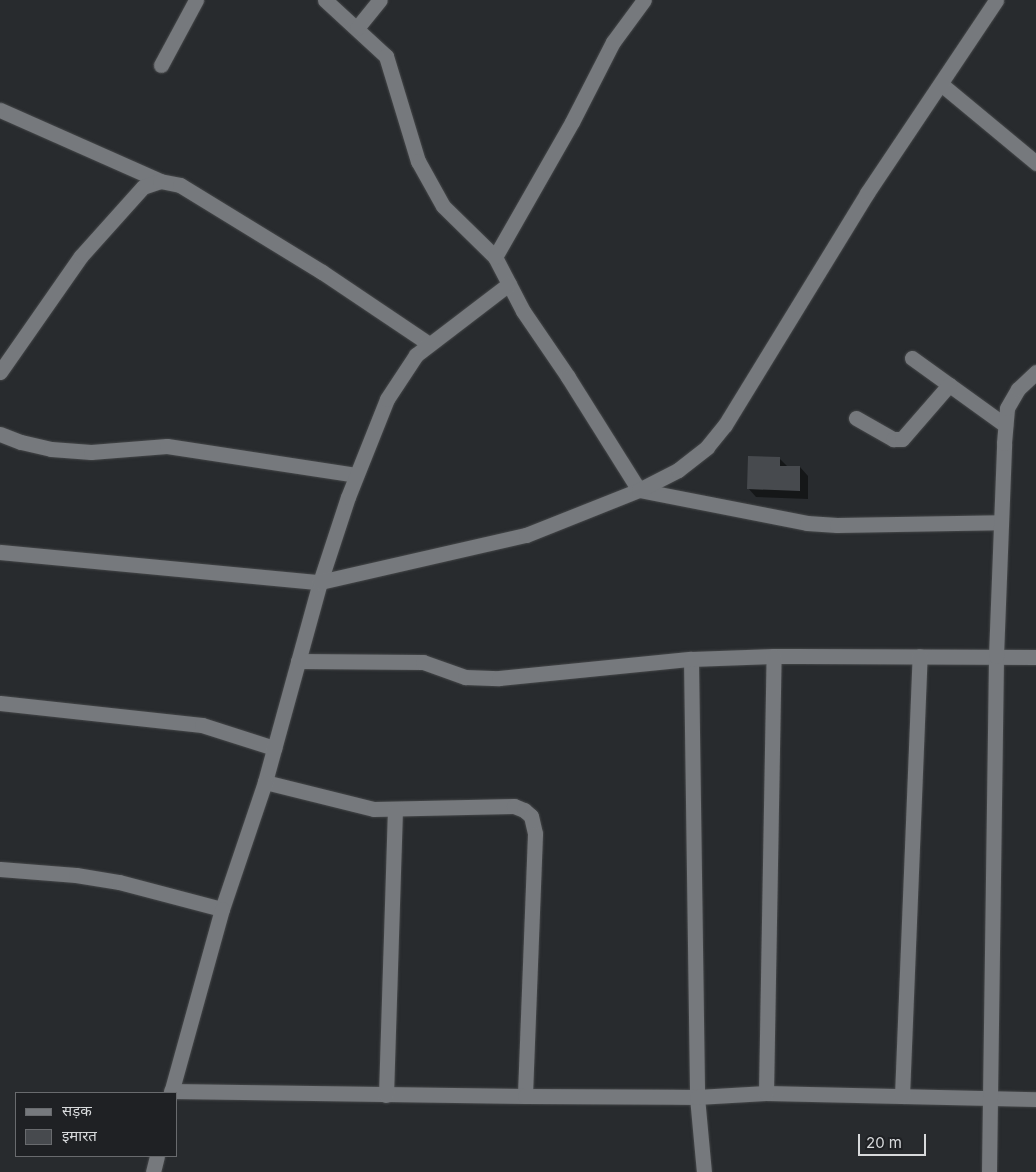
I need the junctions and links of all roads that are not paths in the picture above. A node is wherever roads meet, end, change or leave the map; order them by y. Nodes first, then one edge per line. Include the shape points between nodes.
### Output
1 (196, 0) edge
2 (325, 0) edge
3 (380, 0) edge
4 (644, 0) edge
5 (996, 0) edge
6 (357, 28) junction
7 (161, 65) dead end
8 (941, 84) junction
9 (0, 110) edge
10 (1036, 163) edge
11 (160, 181) junction
12 (495, 257) junction
13 (509, 284) junction
14 (430, 344) junction
15 (912, 358) dead end
16 (0, 372) edge
17 (1036, 372) edge
18 (949, 384) junction
19 (856, 418) dead end
20 (1005, 425) junction
21 (0, 434) edge
22 (356, 475) junction
23 (639, 490) junction
24 (1001, 522) junction
25 (0, 552) edge
26 (320, 582) junction
27 (774, 656) junction
28 (920, 656) junction
29 (996, 656) junction
30 (1036, 657) edge
31 (691, 658) junction
32 (298, 661) junction
33 (0, 704) edge
34 (274, 748) junction
35 (265, 782) junction
36 (395, 809) junction
37 (0, 869) edge
38 (222, 909) junction
39 (171, 1092) edge
40 (178, 1092) edge
41 (766, 1094) junction
42 (386, 1095) junction
43 (525, 1096) junction
44 (902, 1096) junction
45 (697, 1097) junction
46 (992, 1098) junction
47 (1036, 1099) edge
48 (157, 1157) edge
49 (153, 1172) edge
50 (704, 1172) edge
51 (989, 1172) edge

1 - 7 street
2 - 6 street
3 - 6 street
4 - 12 street via 613,42 572,122
5 - 8 street
6 - 12 street via 386,56 418,161 443,206
8 - 10 street
8 - 23 street via 867,193 725,426 707,447 678,470
9 - 11 street
11 - 14 street via 180,185 322,272
11 - 16 street via 143,188 81,256
12 - 13 street
13 - 14 street
13 - 23 street via 523,311
14 - 22 street via 416,355 387,399
15 - 18 street
17 - 20 street via 1012,398
18 - 19 street via 902,439 893,439
18 - 20 street
20 - 24 street
21 - 22 street via 51,450 91,452 167,446
22 - 26 street
23 - 24 street via 807,523
23 - 26 street via 526,535
24 - 29 street
25 - 26 street
26 - 32 street
27 - 28 street
27 - 31 street
27 - 41 street
28 - 29 street
28 - 44 street
29 - 30 street
29 - 46 street
31 - 32 street via 498,678 465,677 423,662
31 - 45 street
32 - 34 street
33 - 34 street via 202,725
34 - 35 street
35 - 36 street via 374,809
35 - 38 street
36 - 42 street
36 - 43 street via 514,806 531,816 535,834
37 - 38 street via 120,882
38 - 39 street
40 - 42 street
41 - 44 street
41 - 45 street
42 - 43 street
43 - 45 street
44 - 46 street
45 - 50 street
46 - 47 street
46 - 51 street
48 - 49 street

